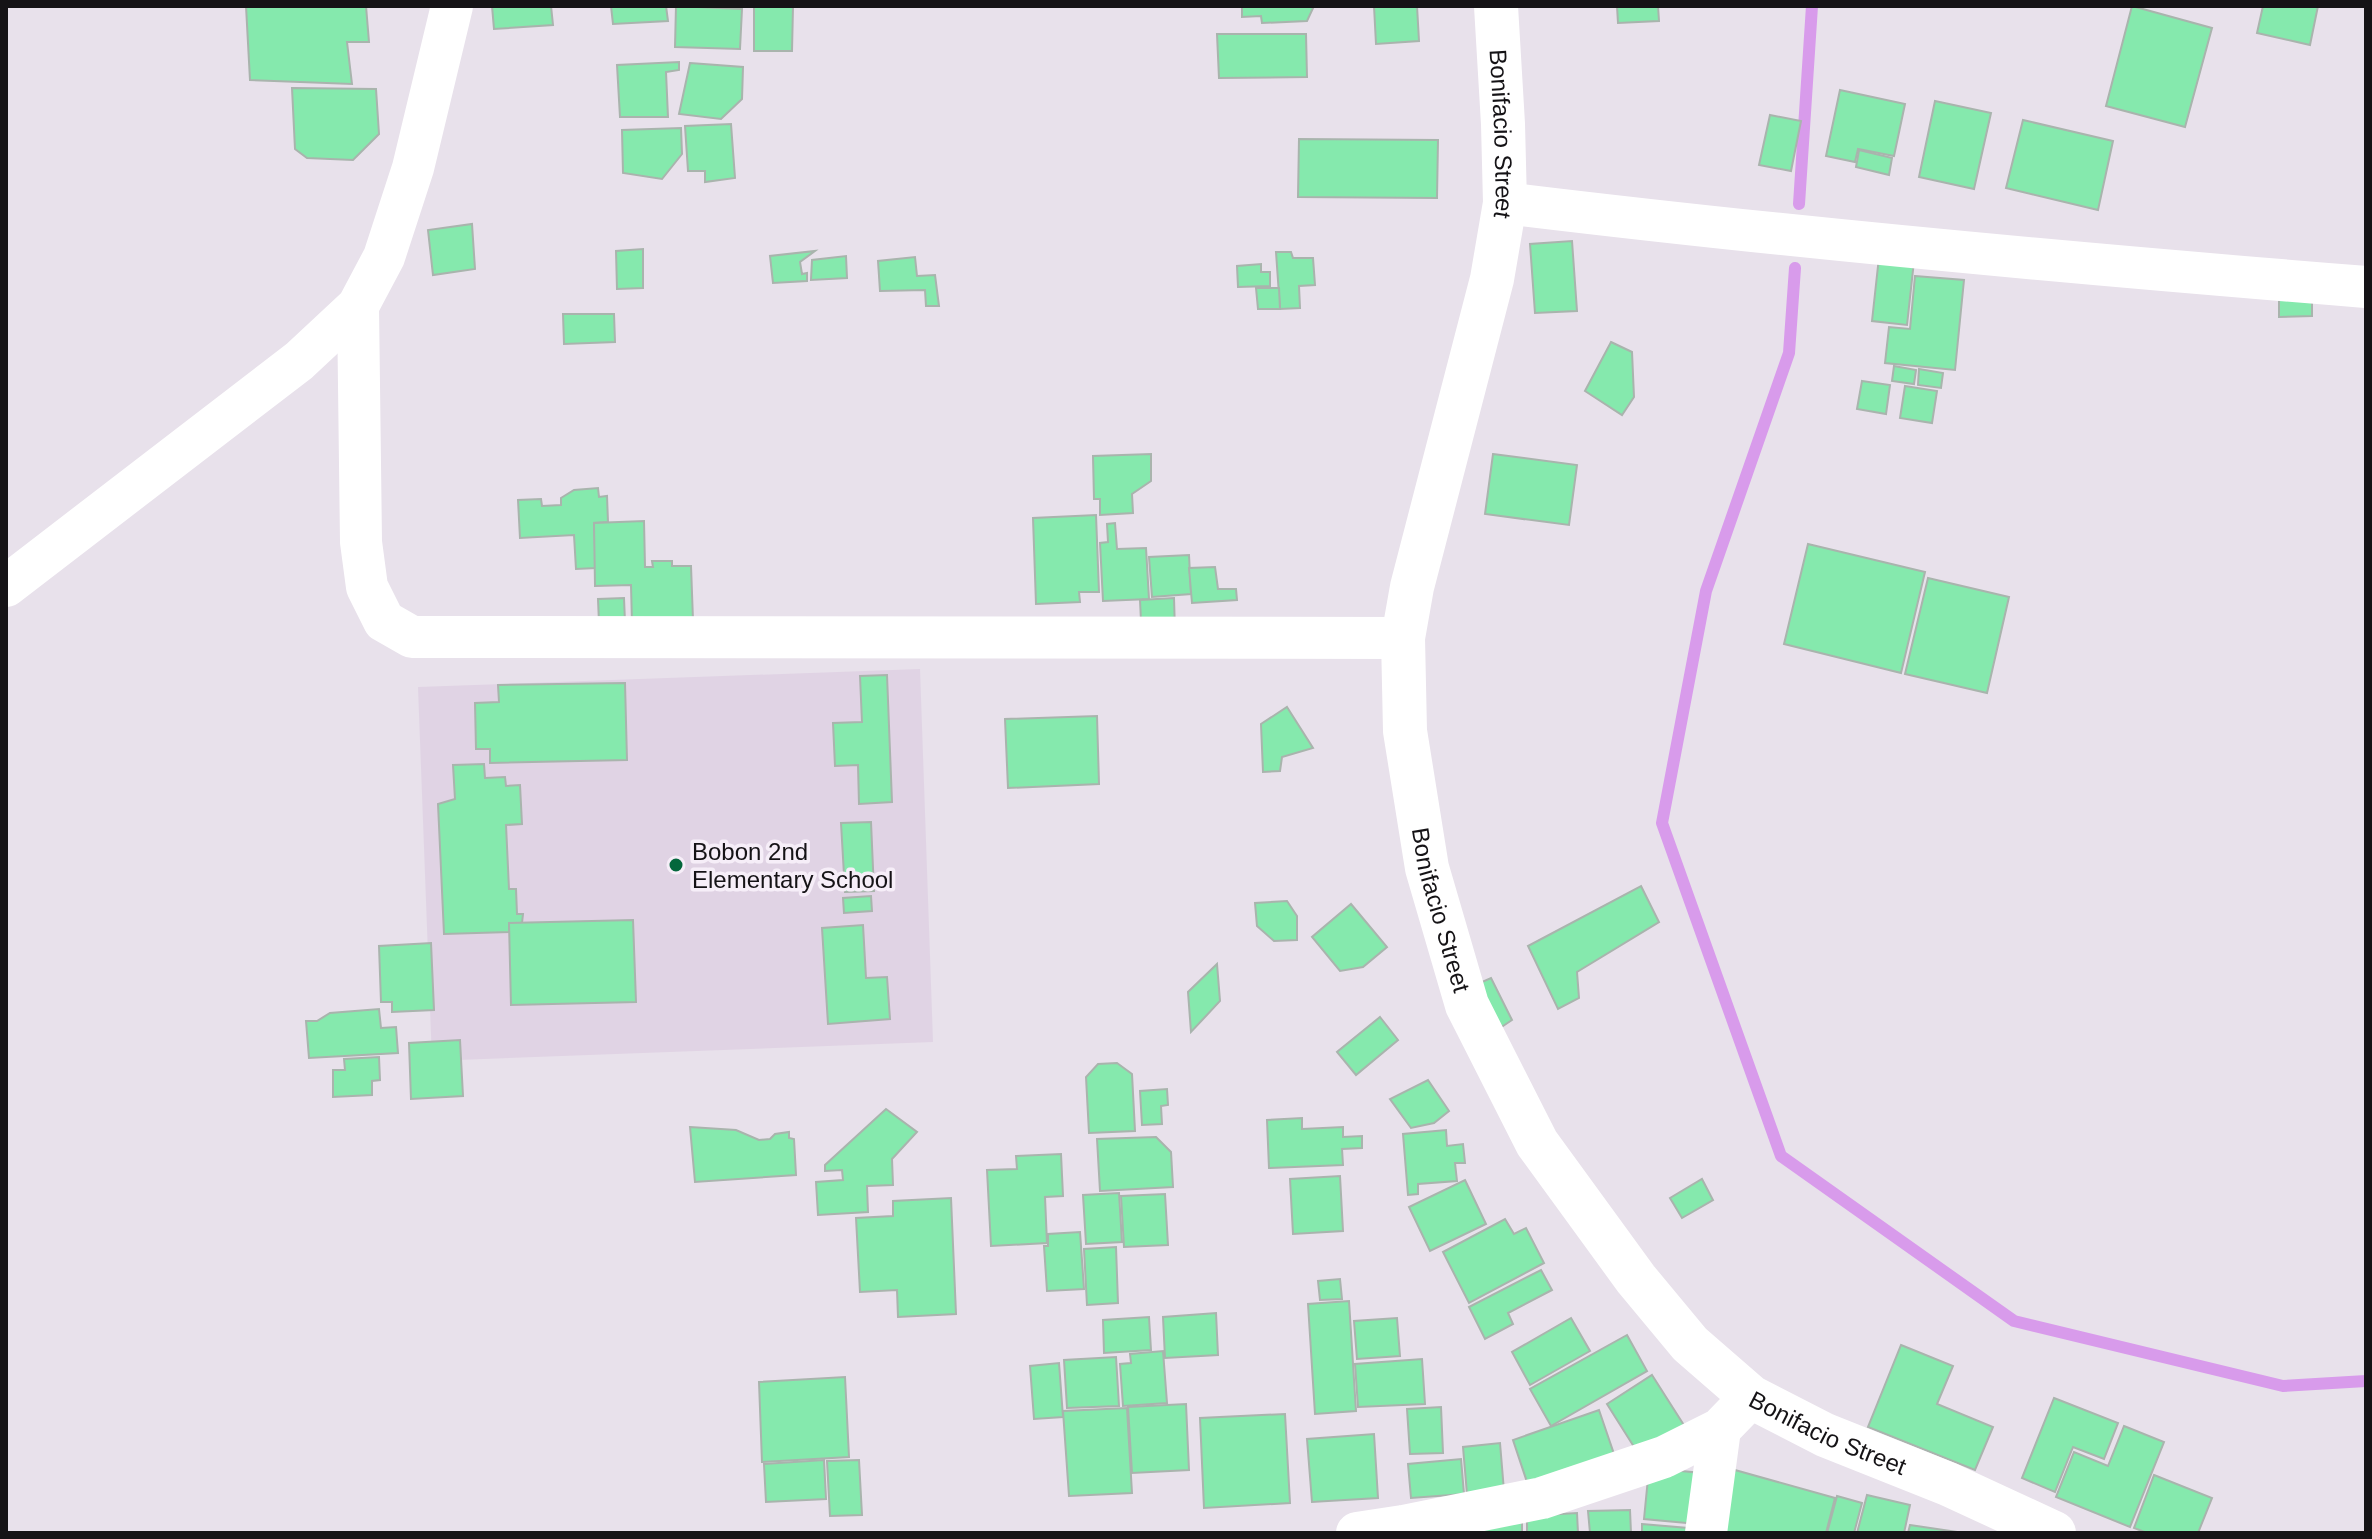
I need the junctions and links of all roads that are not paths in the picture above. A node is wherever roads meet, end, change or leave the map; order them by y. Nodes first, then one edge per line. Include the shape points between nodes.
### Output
1 (452, 6) edge
2 (1496, 6) edge
3 (1505, 203) junction
4 (2366, 287) edge
5 (358, 306) junction
6 (6, 586) edge
7 (1403, 638) junction
8 (1751, 1397) junction
9 (1720, 1429) junction
10 (1357, 1533) edge
11 (1706, 1533) edge
12 (2054, 1533) edge

1 - 5 street via 413,168 384,257
2 - 3 street, Bonifacio Street
3 - 4 street via 1687,226
3 - 7 street, Bonifacio Street via 1492,279
5 - 6 street via 299,361
5 - 7 street via 361,542 367,587 384,621 412,637
7 - 8 street, Bonifacio Street via 1405,731 1427,868 1467,1005 1537,1143 1690,1344
8 - 9 street
8 - 12 street, Bonifacio Street via 1825,1435
9 - 10 street via 1664,1457 1542,1498
9 - 11 street

